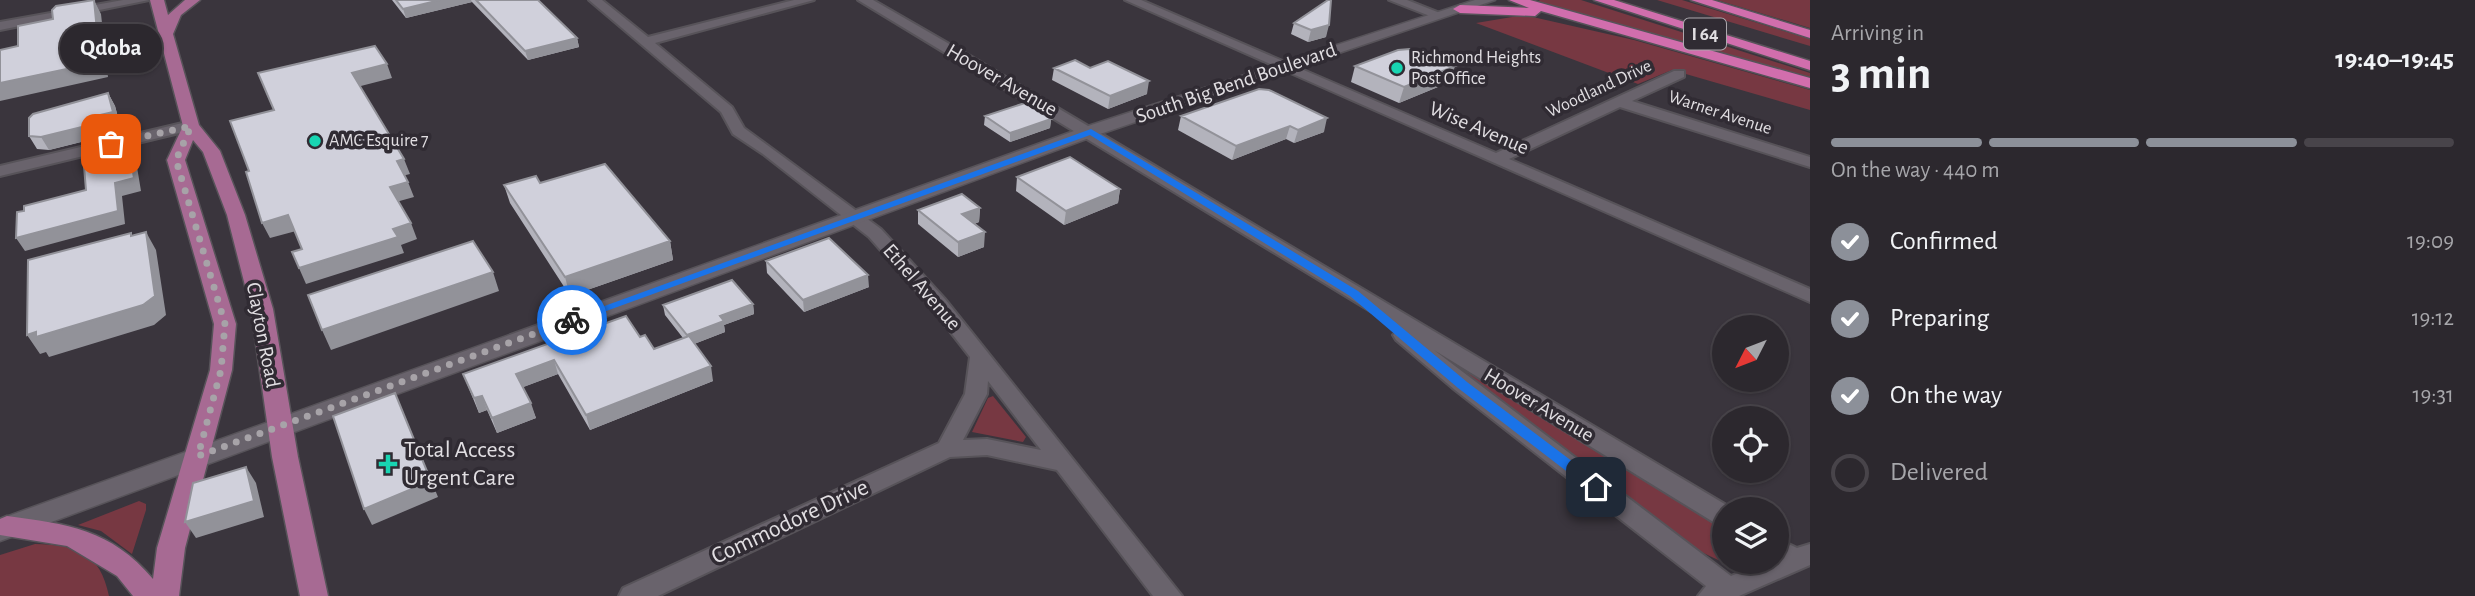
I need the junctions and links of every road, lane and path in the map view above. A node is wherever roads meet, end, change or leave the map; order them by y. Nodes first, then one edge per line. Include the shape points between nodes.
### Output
1 (143, 0) edge
2 (157, 0) edge
3 (193, 0) edge
4 (595, 0) edge
5 (808, 0) edge
6 (864, 0) edge
7 (1131, 0) edge
8 (1395, 0) edge
9 (1488, 0) edge
10 (1516, 0) edge
11 (1601, 0) edge
12 (1636, 0) edge
13 (1698, 0) edge
14 (1461, 4) edge
15 (1439, 15) junction
16 (1569, 16) junction
17 (0, 26) edge
18 (167, 33) junction
19 (1810, 34) edge
20 (645, 42) junction
21 (1810, 53) edge
22 (1283, 66) junction
23 (1810, 66) edge
24 (1679, 74) dead end
25 (1810, 83) edge
26 (1618, 101) junction
27 (191, 126) junction
28 (1091, 131) junction
29 (1497, 159) junction
30 (1810, 162) edge
31 (0, 170) edge
32 (853, 217) junction
33 (1354, 294) junction
34 (1810, 296) edge
35 (980, 356) junction
36 (280, 425) junction
37 (947, 449) junction
38 (198, 456) junction
39 (1063, 463) junction
40 (1712, 509) edge
41 (4, 528) edge
42 (1794, 554) edge
43 (1721, 592) edge
44 (150, 596) edge
45 (164, 596) edge
46 (314, 596) edge
47 (632, 596) edge
48 (1169, 596) edge

1 - 17 street
2 - 18 main road, Clayton Road
3 - 18 main road via 175,13
4 - 20 street, Ethel Avenue
5 - 20 street
6 - 28 street, Hoover Avenue
7 - 22 street, Wise Avenue
8 - 15 street
9 - 14 main road, South Big Bend Boulevard
10 - 16 highway
11 - 23 highway, I 64
12 - 21 highway, I 64
13 - 19 highway
14 - 15 main road, South Big Bend Boulevard
14 - 16 highway
15 - 22 main road, South Big Bend Boulevard
16 - 25 highway
18 - 27 main road, Clayton Road
20 - 32 street, Ethel Avenue via 727,110 738,131
22 - 28 main road, South Big Bend Boulevard
22 - 29 street, Wise Avenue
24 - 26 street, Woodland Drive
26 - 29 street, Woodland Drive
26 - 30 street, Warner Avenue
27 - 31 street
27 - 36 main road, Clayton Road via 211,151 236,215 262,310
27 - 38 main road, Clayton Road via 176,160 225,324 221,370
28 - 32 main road, South Big Bend Boulevard
28 - 33 street, Hoover Avenue
29 - 34 street, Wise Avenue
32 - 35 street, Ethel Avenue via 875,233
32 - 36 main road, South Big Bend Boulevard
33 - 40 street, Hoover Avenue
33 - 43 street, Hoover Avenue
35 - 37 street via 976,394
35 - 39 street, Ethel Avenue
36 - 38 main road, South Big Bend Boulevard
36 - 46 main road, Clayton Road
37 - 39 street, Commodore Drive via 987,447
37 - 47 street, Commodore Drive
38 - 41 main road, South Big Bend Boulevard
38 - 45 main road, Clayton Road via 171,548
39 - 48 street, Ethel Avenue
41 - 44 main road via 73,536 127,568
42 - 43 street

